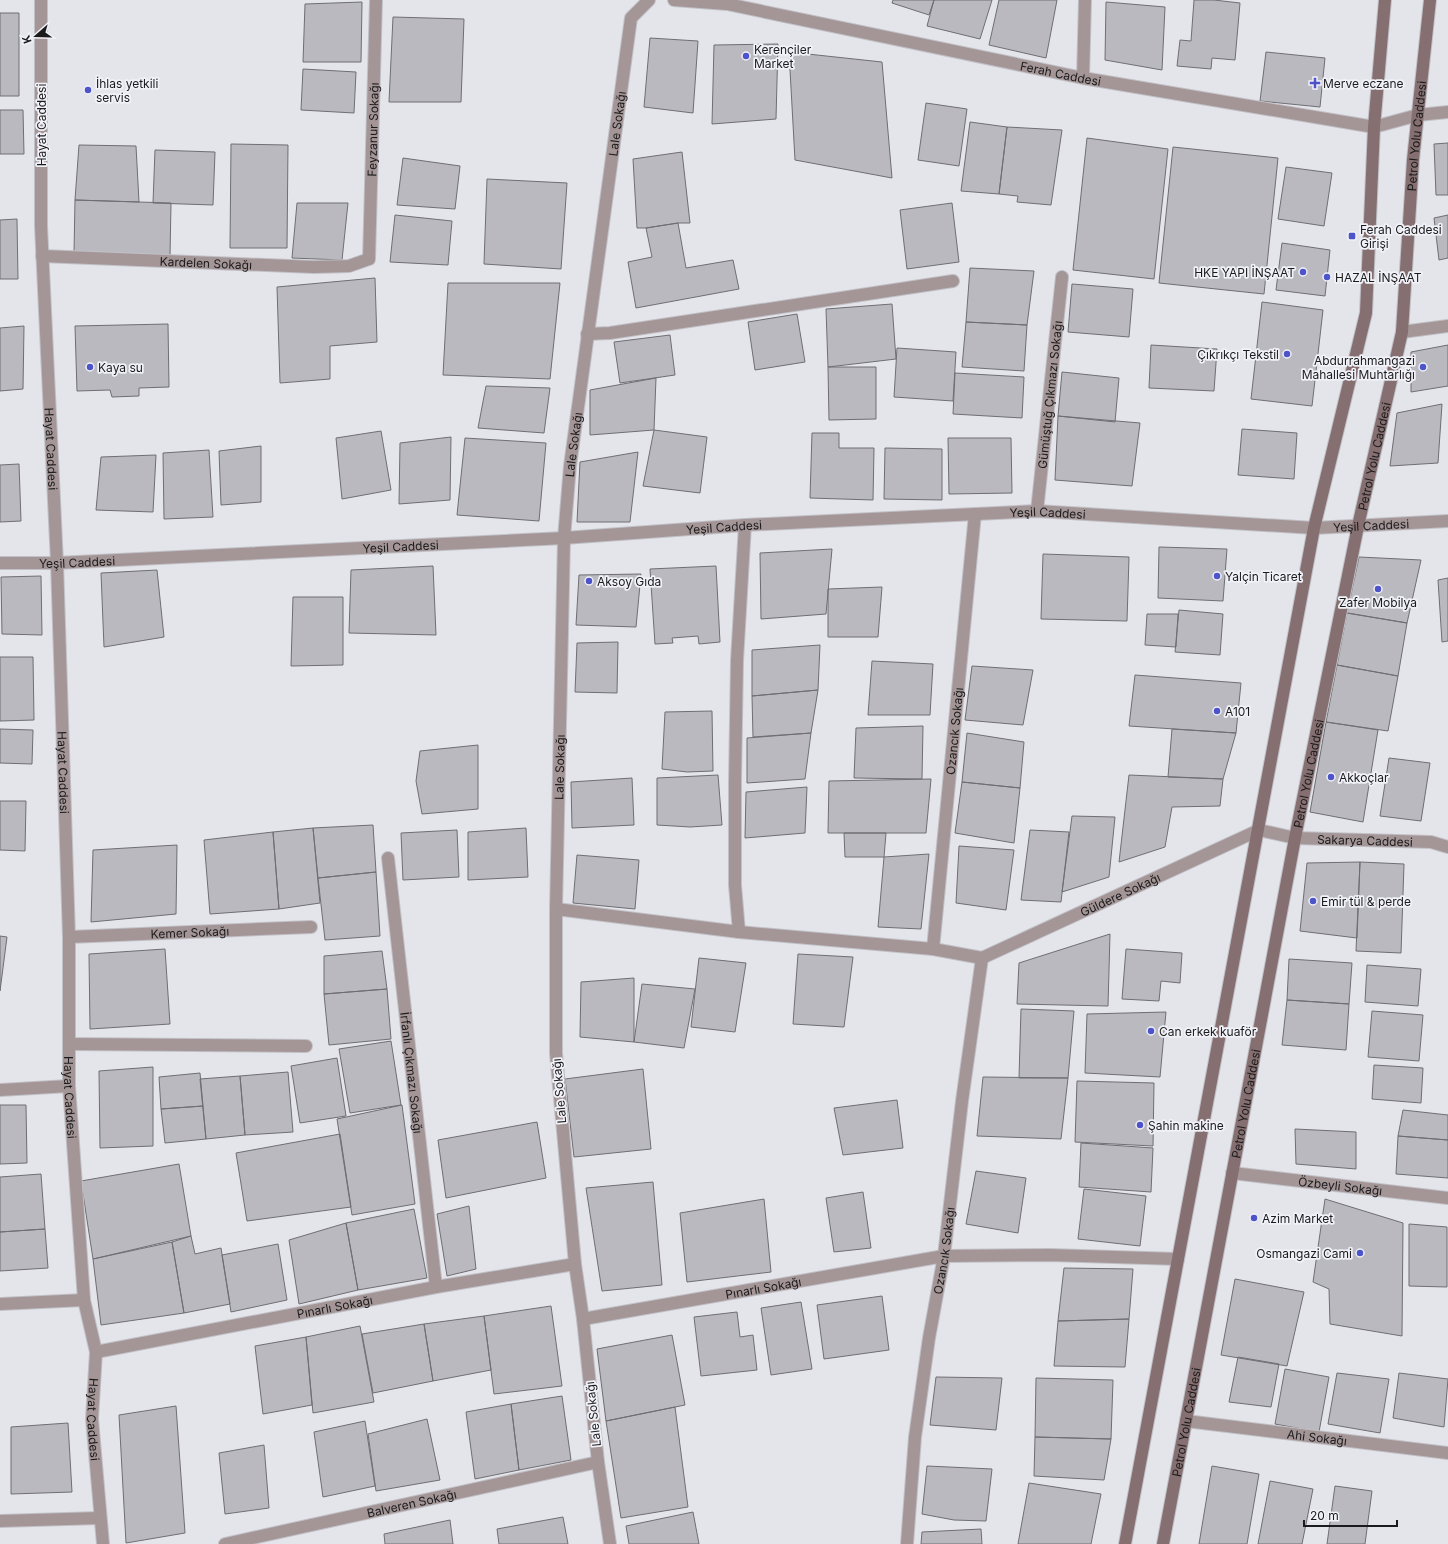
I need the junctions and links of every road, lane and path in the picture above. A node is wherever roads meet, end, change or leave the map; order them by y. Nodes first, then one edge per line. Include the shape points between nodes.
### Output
1 (41, 0) edge
2 (376, 0) edge
3 (649, 0) edge
4 (674, 0) edge
5 (1085, 0) edge
6 (1385, 0) edge
7 (1430, 0) edge
8 (1083, 78) junction
9 (1448, 112) edge
10 (1418, 115) junction
11 (1374, 128) junction
12 (42, 256) junction
13 (368, 259) joint
14 (1062, 277) dead end
15 (953, 282) dead end
16 (1448, 326) edge
17 (1402, 332) junction
18 (587, 334) junction
19 (1037, 511) junction
20 (975, 514) junction
21 (1448, 521) edge
22 (745, 525) junction
23 (1358, 526) junction
24 (1314, 528) junction
25 (564, 538) junction
26 (0, 563) edge
27 (57, 563) junction
28 (1258, 830) junction
29 (1296, 838) junction
30 (1448, 847) edge
31 (388, 858) dead end
32 (556, 909) junction
33 (311, 927) dead end
34 (739, 932) junction
35 (69, 937) junction
36 (933, 948) junction
37 (982, 958) junction
38 (69, 1044) junction
39 (306, 1046) dead end
40 (69, 1086) junction
41 (0, 1090) edge
42 (1232, 1172) junction
43 (1448, 1198) edge
44 (944, 1256) junction
45 (1178, 1259) junction
46 (575, 1264) junction
47 (436, 1287) junction
48 (84, 1300) junction
49 (0, 1304) edge
50 (583, 1319) junction
51 (96, 1352) junction
52 (1186, 1421) junction
53 (1448, 1453) edge
54 (598, 1462) junction
55 (100, 1518) junction
56 (0, 1521) edge
57 (103, 1544) edge
58 (224, 1544) edge
59 (610, 1544) edge
60 (907, 1544) edge
61 (1125, 1544) edge
62 (1163, 1544) edge

1 - 12 street, Hayat Caddesi
2 - 13 street, Feyzanur Sokağı
3 - 18 street, Lale Sokağı via 631,18
4 - 8 street, Ferah Caddesi via 727,4
5 - 8 street
6 - 11 main road
7 - 10 main road, Petrol Yolu Caddesi
8 - 11 street, Ferah Caddesi
9 - 10 street, Ferah Caddesi
10 - 11 street, Ferah Caddesi
10 - 17 main road, Petrol Yolu Caddesi
11 - 24 main road via 1366,313
12 - 13 street, Kardelen Sokağı via 314,267 349,266
12 - 27 street, Hayat Caddesi
14 - 19 street, Gümüştuğ Çıkmazı Sokağı
15 - 18 street via 610,333
16 - 17 street
17 - 23 main road, Petrol Yolu Caddesi
18 - 25 street, Lale Sokağı via 570,466
19 - 20 street, Yeşil Caddesi
19 - 24 street, Yeşil Caddesi
20 - 22 street, Yeşil Caddesi
20 - 36 street, Ozancık Sokağı
21 - 23 street, Yeşil Caddesi
22 - 25 street, Yeşil Caddesi
22 - 34 street via 737,660 735,885
23 - 24 street, Yeşil Caddesi
23 - 29 main road, Petrol Yolu Caddesi
24 - 28 main road
25 - 27 street, Yeşil Caddesi
25 - 32 street, Lale Sokağı
26 - 27 street, Yeşil Caddesi
27 - 35 street, Hayat Caddesi
28 - 29 street, Sakarya Caddesi
28 - 37 street, Güldere Sokağı
28 - 45 main road
29 - 30 street, Sakarya Caddesi via 1431,842
29 - 42 main road, Petrol Yolu Caddesi
31 - 47 street, İrfanlı Çıkmazı Sokağı
32 - 34 street
32 - 46 street, Lale Sokağı via 556,1053
33 - 35 street, Kemer Sokağı
34 - 36 street
35 - 38 street, Hayat Caddesi
36 - 37 street
37 - 44 street, Ozancık Sokağı
38 - 39 street
38 - 40 street, Hayat Caddesi
40 - 41 street
40 - 48 street, Hayat Caddesi
42 - 43 street, Özbeyli Sokağı
42 - 52 main road, Petrol Yolu Caddesi
44 - 45 street, Pınarlı Sokağı via 1050,1255
44 - 50 street, Pınarlı Sokağı
44 - 60 street, Ozancık Sokağı via 915,1436
45 - 61 main road
46 - 47 street, Pınarlı Sokağı
46 - 50 street, Lale Sokağı
47 - 51 street, Pınarlı Sokağı
48 - 49 street
48 - 51 street, Hayat Caddesi
50 - 54 street, Lale Sokağı
51 - 55 street, Hayat Caddesi via 92,1419
52 - 53 street, Ahi Sokağı
52 - 62 main road, Petrol Yolu Caddesi
54 - 58 street, Balveren Sokağı
54 - 59 street, Lale Sokağı
55 - 56 street
55 - 57 street, Hayat Caddesi

